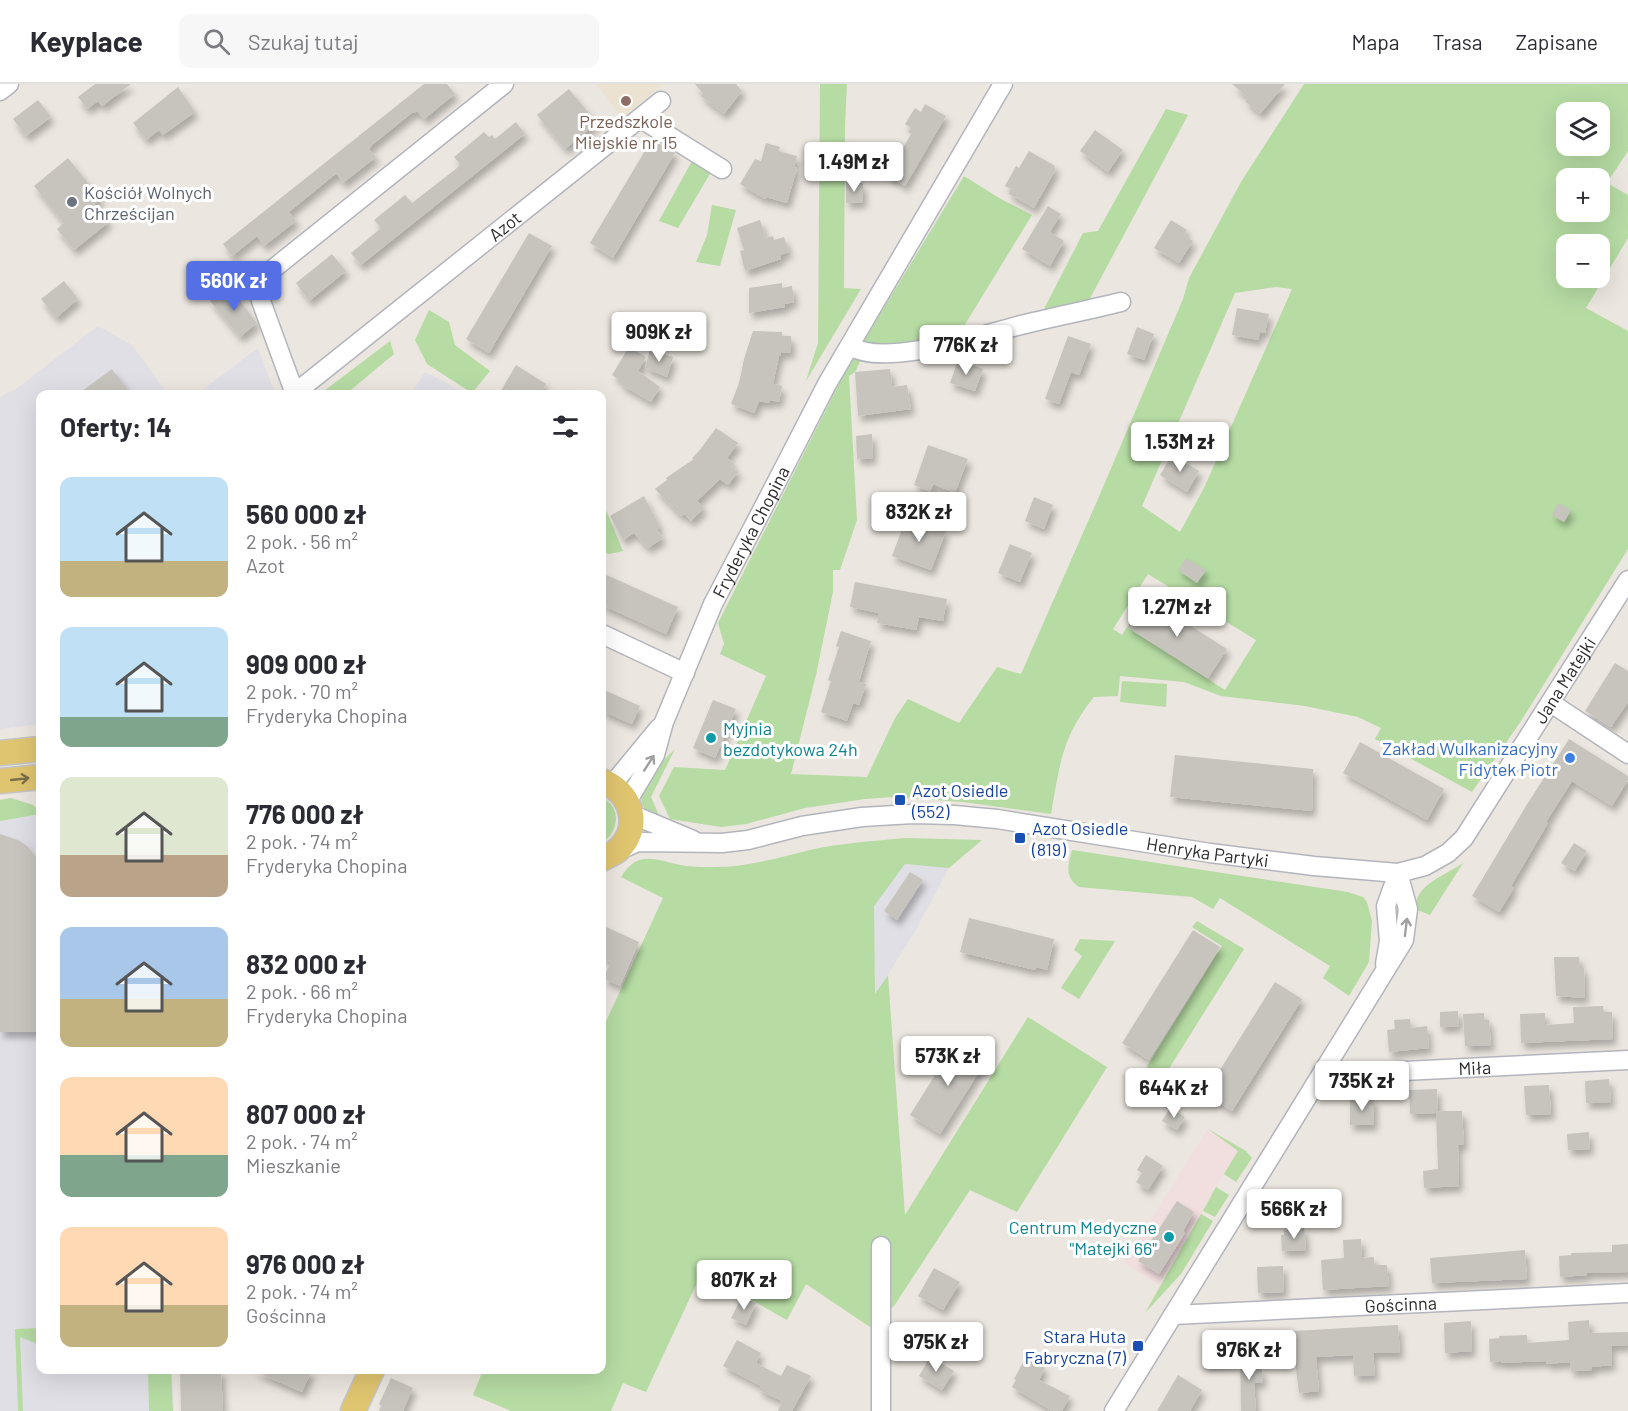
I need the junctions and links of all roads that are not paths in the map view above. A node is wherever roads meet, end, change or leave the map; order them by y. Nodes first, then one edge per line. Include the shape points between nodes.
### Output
1 (9, 84) edge
2 (504, 84) edge
3 (1003, 84) edge
4 (0, 91) edge
5 (662, 101) dead end
6 (640, 118) junction
7 (722, 169) dead end
8 (1121, 302) dead end
9 (850, 346) junction
10 (294, 390) edge
11 (300, 390) edge
12 (1628, 580) edge
13 (606, 636) edge
14 (685, 673) junction
15 (1551, 703) junction
16 (36, 749) edge
17 (0, 753) edge
18 (1628, 754) edge
19 (36, 777) edge
20 (0, 781) edge
21 (618, 795) edge
22 (698, 842) junction
23 (606, 856) edge
24 (606, 857) edge
25 (1398, 873) junction
26 (1628, 1060) edge
27 (1322, 1075) junction
28 (881, 1246) dead end
29 (1628, 1293) edge
30 (1173, 1315) junction
31 (370, 1374) edge
32 (353, 1411) edge
33 (881, 1411) edge
34 (1114, 1411) edge

1 - 4 street
2 - 10 street, Azot via 268,273 261,301
3 - 9 street, Fryderyka Chopina
5 - 6 street, Azot
6 - 7 street
6 - 11 street, Azot
8 - 9 street via 896,353 871,353
9 - 14 street, Fryderyka Chopina via 713,604
12 - 15 street, Jana Matejki
13 - 14 street
14 - 21 street, Fryderyka Chopina via 655,755
15 - 18 street
15 - 25 street, Jana Matejki via 1464,838 1425,866
16 - 17 main road
20 -> 19 main road
21 - 22 street
21 - 23 main road, Fryderyka Chopina via 631,828 626,841
22 - 24 street, Fryderyka Chopina via 638,843
22 - 25 street, Henryka Partyki via 748,840 802,826 862,817 954,815 1210,853
25 - 27 street via 1386,906 1389,941 1383,976
26 - 27 street, Miła
27 - 30 street
28 - 33 street
29 - 30 street, Gościnna
30 - 34 street
31 - 32 main road

